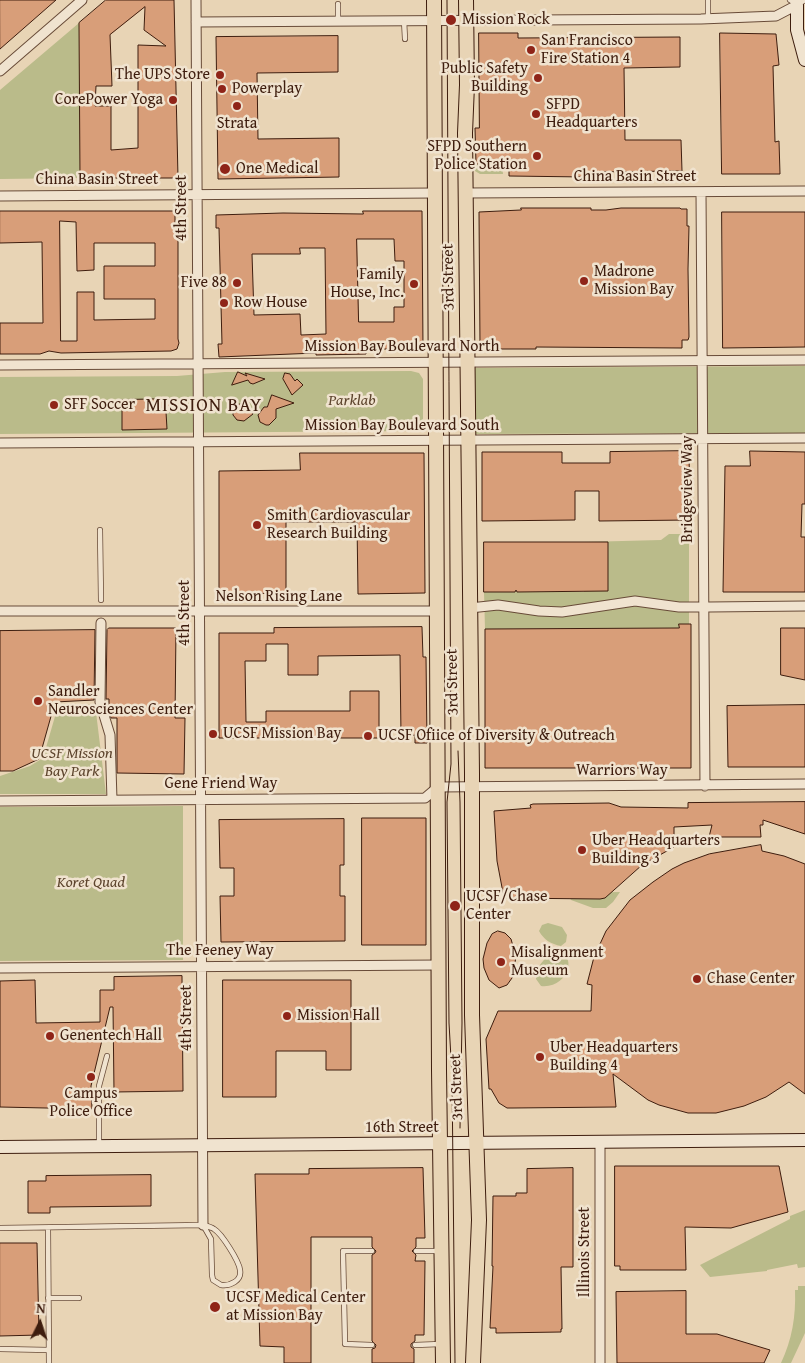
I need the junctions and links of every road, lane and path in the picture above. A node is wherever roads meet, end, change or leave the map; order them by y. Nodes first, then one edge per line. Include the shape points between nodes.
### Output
1 (82, 0) edge
2 (196, 0) edge
3 (434, 0) edge
4 (466, 0) edge
5 (708, 0) edge
6 (798, 1) edge
7 (338, 4) dead end
8 (708, 18) junction
9 (404, 20) junction
10 (434, 20) junction
11 (466, 20) junction
12 (338, 21) junction
13 (196, 22) junction
14 (405, 39) dead end
15 (805, 60) edge
16 (0, 71) edge
17 (805, 191) edge
18 (702, 192) junction
19 (435, 193) junction
20 (466, 193) junction
21 (197, 195) junction
22 (0, 196) edge
23 (703, 360) junction
24 (805, 360) edge
25 (436, 362) junction
26 (468, 362) junction
27 (198, 364) junction
28 (0, 365) edge
29 (805, 438) edge
30 (703, 439) junction
31 (436, 440) junction
32 (469, 440) junction
33 (198, 442) junction
34 (0, 443) edge
35 (100, 530) dead end
36 (101, 600) dead end
37 (805, 606) edge
38 (698, 607) dead end
39 (709, 607) dead end
40 (470, 608) junction
41 (0, 611) edge
42 (200, 611) junction
43 (438, 611) junction
44 (101, 622) dead end
45 (805, 784) edge
46 (705, 786) junction
47 (438, 787) junction
48 (471, 787) junction
49 (0, 800) edge
50 (112, 800) junction
51 (201, 800) junction
52 (440, 965) junction
53 (202, 966) junction
54 (0, 968) edge
55 (107, 1056) dead end
56 (805, 1140) edge
57 (600, 1141) junction
58 (477, 1143) junction
59 (440, 1144) junction
60 (203, 1145) junction
61 (99, 1146) junction
62 (0, 1147) edge
63 (203, 1225) junction
64 (0, 1228) edge
65 (48, 1228) junction
66 (372, 1251) dead end
67 (416, 1251) dead end
68 (441, 1251) junction
69 (48, 1298) junction
70 (79, 1298) dead end
71 (372, 1344) dead end
72 (442, 1344) junction
73 (414, 1345) dead end
74 (0, 1349) edge
75 (49, 1350) junction
76 (49, 1363) edge
77 (442, 1363) edge
78 (473, 1363) edge
79 (600, 1363) edge

1 - 16 street
2 - 13 street, 4th Street
3 - 10 main road, 3rd Street
4 - 11 main road, 3rd Street
5 - 8 lane
6 - 8 street via 776,16
6 - 15 main road via 797,30
7 - 12 lane
8 - 11 street
9 - 10 street
9 - 12 street
9 - 14 lane
10 - 11 street
10 - 19 main road, 3rd Street
11 - 20 main road, 3rd Street
12 - 13 street
13 - 21 street, 4th Street
17 - 18 street, China Basin Street
18 - 20 street, China Basin Street
18 - 23 street, Bridgeview Way
19 - 21 street, China Basin Street
19 - 25 main road, 3rd Street
20 - 26 main road, 3rd Street
21 - 22 street, China Basin Street
21 - 27 street, 4th Street
23 - 24 street, Mission Bay Boulevard North
23 - 26 street, Mission Bay Boulevard North
23 - 30 street, Bridgeview Way
25 - 26 street, Mission Bay Boulevard North
25 - 27 street, Mission Bay Boulevard North
25 - 31 main road, 3rd Street
26 - 32 main road, 3rd Street
27 - 28 street, Mission Bay Boulevard North
27 - 33 street, 4th Street
29 - 30 street, Mission Bay Boulevard South
30 - 32 street, Mission Bay Boulevard South
30 - 46 street, Bridgeview Way
31 - 32 street, Mission Bay Boulevard South
31 - 33 street, Mission Bay Boulevard South
31 - 43 main road, 3rd Street
32 - 40 main road, 3rd Street
33 - 34 street, Mission Bay Boulevard South
33 - 42 street, 4th Street
35 - 36 lane
37 - 39 street
38 - 40 street via 635,601 562,612 498,605
40 - 48 main road, 3rd Street
41 - 42 street, Nelson Rising Lane
42 - 43 street, Nelson Rising Lane
42 - 51 street, 4th Street
43 - 47 main road, 3rd Street
44 - 50 street via 100,702 110,735
45 - 46 street, Warriors Way
46 - 48 street, Warriors Way
47 - 48 street, Warriors Way
47 - 51 street, Gene Friend Way via 425,798
47 - 52 main road, 3rd Street
48 - 58 main road, 3rd Street via 472,1019
49 - 50 street, Gene Friend Way
50 - 51 street, Gene Friend Way
51 - 53 street, 4th Street
52 - 53 street, The Feeney Way
52 - 59 main road, 3rd Street
53 - 54 street, The Feeney Way
53 - 60 street, 4th Street
55 - 61 lane via 99,1086
56 - 57 main road, 16th Street
57 - 58 main road, 16th Street
57 - 79 street, Illinois Street
58 - 59 main road, 16th Street
58 - 78 main road, 3rd Street via 479,1220
59 - 60 main road, 16th Street
59 - 68 main road, 3rd Street
60 - 61 main road, 16th Street
60 - 63 street, 4th Street
61 - 62 main road, 16th Street
63 - 63 lane via 211,1239 214,1280 221,1285 233,1284 240,1276 238,1263 216,1230
63 - 65 lane
64 - 65 lane
65 - 69 lane
66 - 71 lane via 343,1251 345,1344
67 - 68 lane
68 - 72 main road, 3rd Street
69 - 70 lane
69 - 75 lane
72 - 73 lane
72 - 77 main road, 3rd Street
74 - 75 lane
75 - 76 lane

